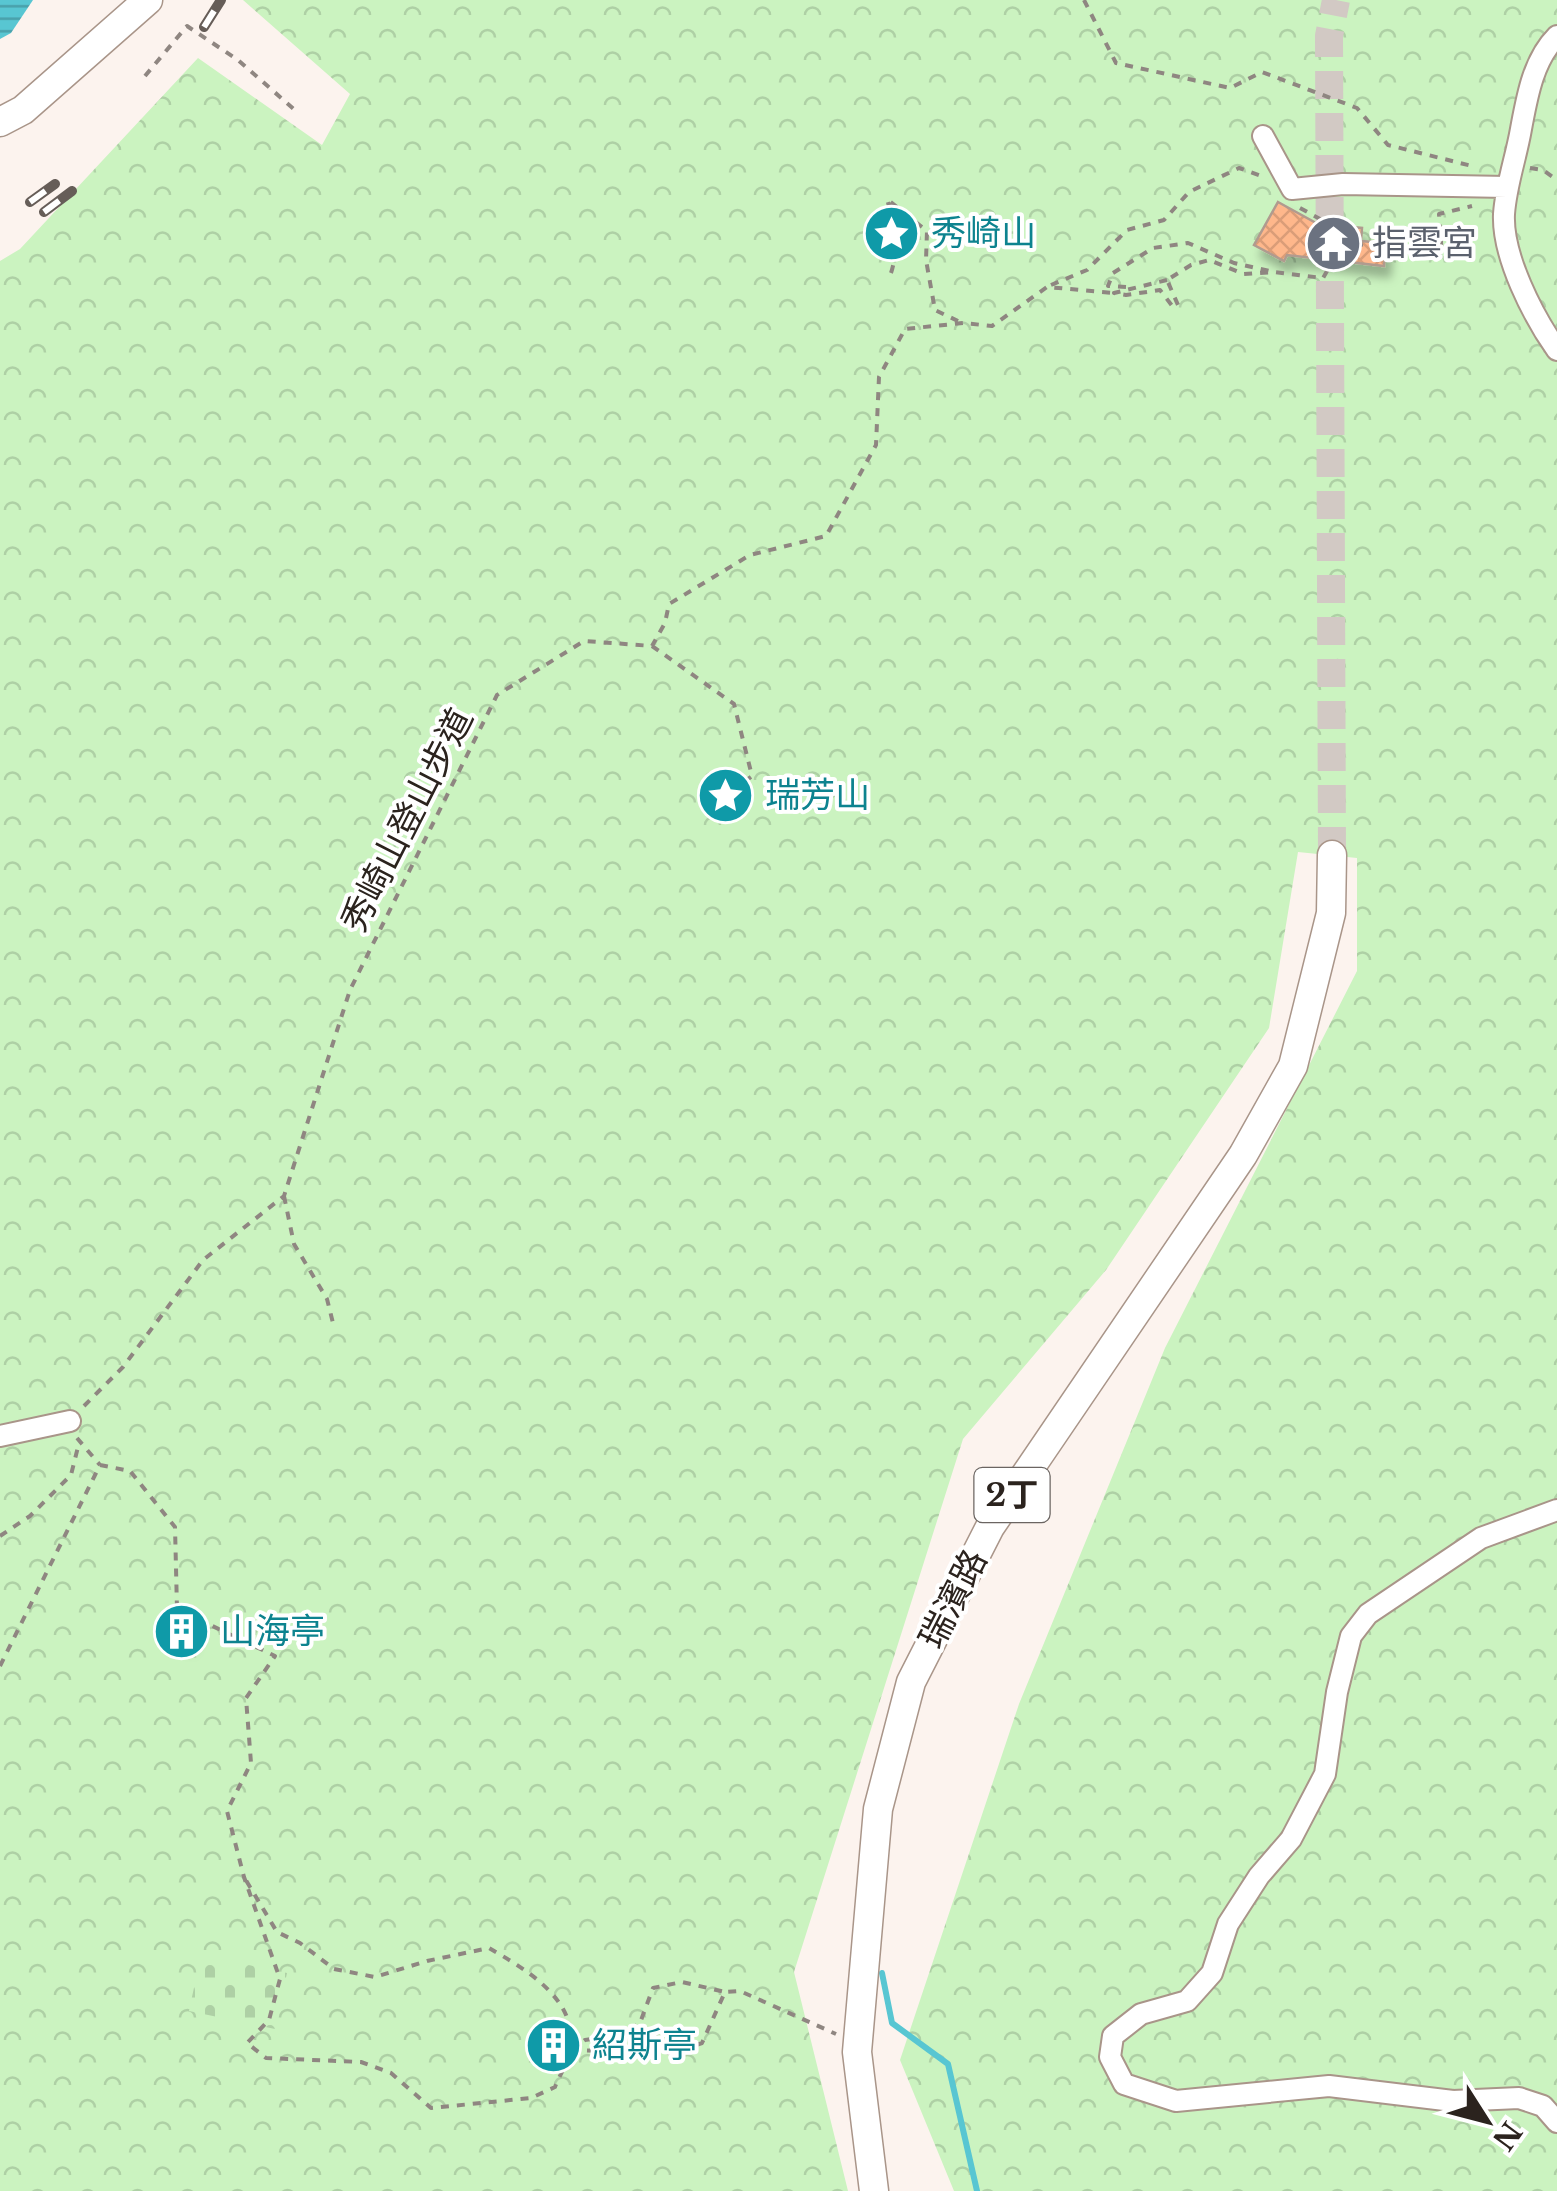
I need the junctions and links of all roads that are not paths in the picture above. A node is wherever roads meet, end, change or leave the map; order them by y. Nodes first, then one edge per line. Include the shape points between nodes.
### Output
1 (148, 0) edge
2 (1557, 36) edge
3 (0, 122) edge
4 (1263, 136) dead end
5 (1507, 188) junction
6 (1557, 350) edge
7 (1332, 855) tunnel mouth
8 (70, 1421) road end
9 (0, 1436) edge
10 (1557, 1510) edge
11 (1557, 2122) edge
12 (874, 2191) edge

1 - 3 main road via 23,110
2 - 5 street via 1528,91
4 - 5 street via 1292,189
5 - 6 street via 1508,250
7 - 12 main road, 瑞濱路 / 2丁 via 1331,914 1293,1066 1243,1154 990,1528 911,1682 878,1810 857,2052
8 - 9 street
10 - 11 street via 1481,1538 1368,1614 1352,1636 1325,1774 1291,1839 1228,1924 1212,1973 1187,2002 1141,2014 1113,2036 1110,2057 1124,2084 1176,2100 1329,2086 1453,2101 1519,2098 1543,2106

